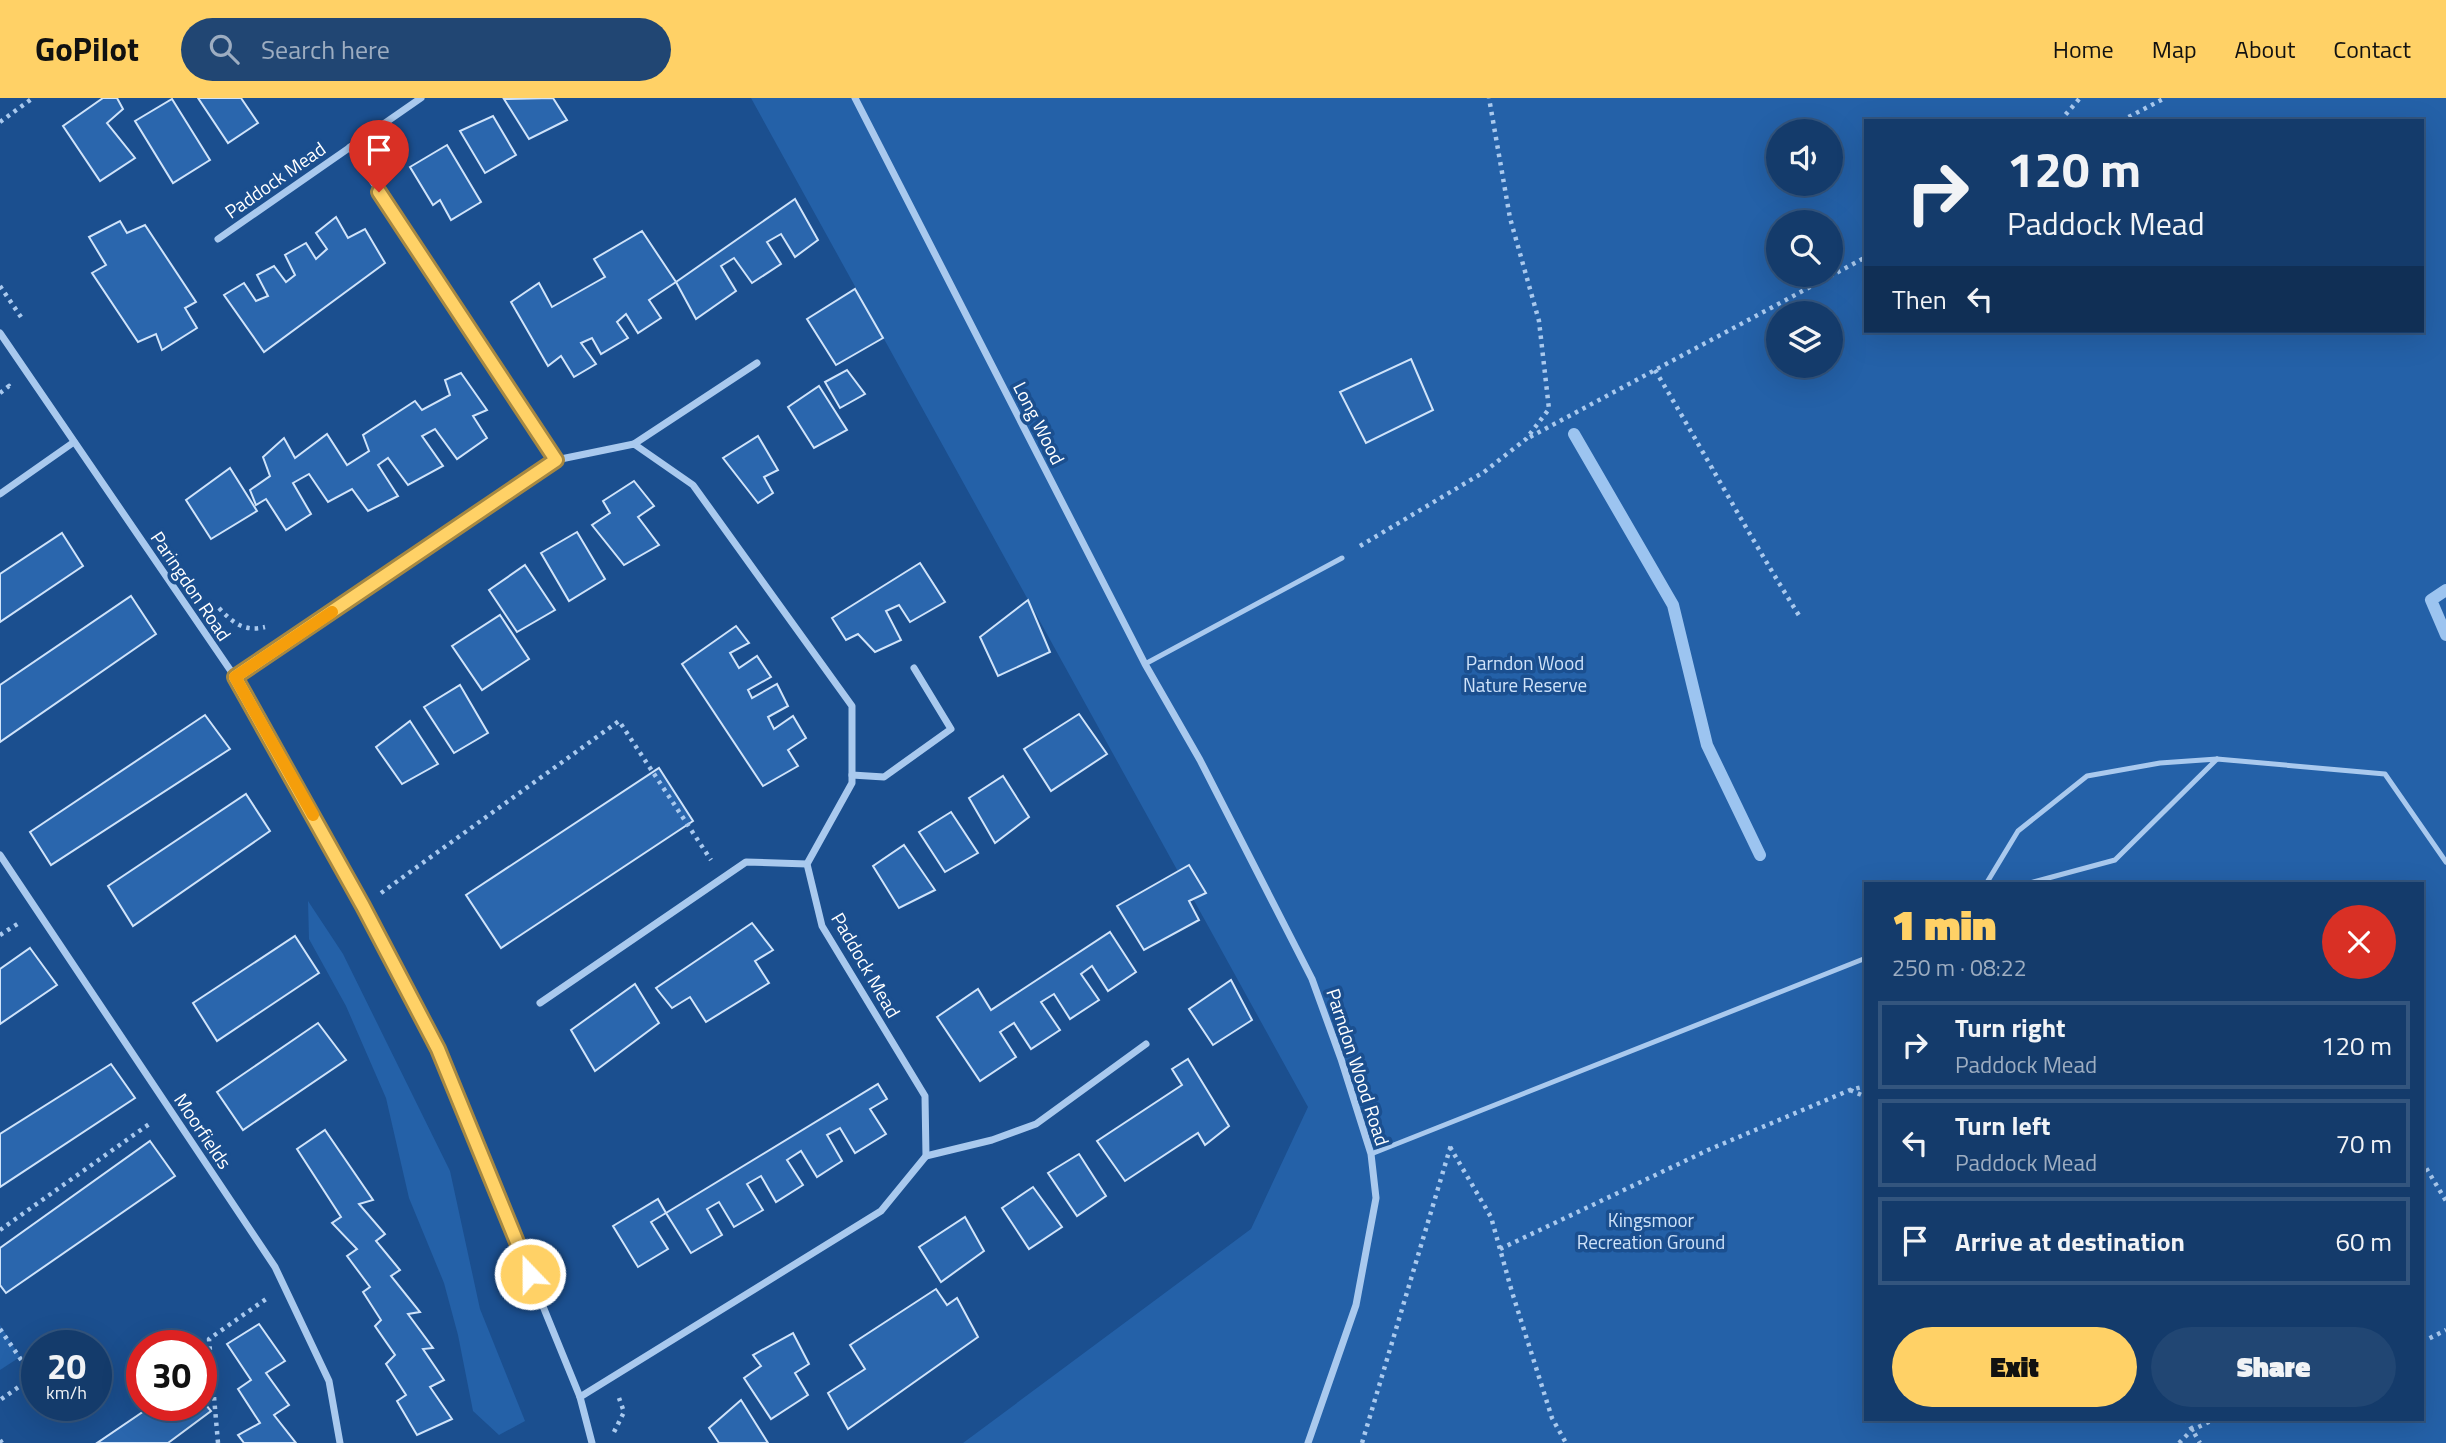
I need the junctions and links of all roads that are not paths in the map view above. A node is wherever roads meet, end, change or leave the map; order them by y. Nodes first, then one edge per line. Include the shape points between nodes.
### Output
1 (421, 98) edge
2 (855, 98) edge
3 (350, 147) junction
4 (218, 239) dead end
5 (0, 333) edge
6 (757, 363) dead end
7 (74, 442) junction
8 (634, 444) junction
9 (556, 460) junction
10 (0, 494) edge
11 (1342, 558) road end
12 (1145, 664) junction
13 (914, 668) dead end
14 (235, 677) junction
15 (2217, 759) junction
16 (1200, 760) joint
17 (852, 775) junction
18 (0, 855) edge
19 (2446, 862) edge
20 (807, 864) junction
21 (1987, 882) edge
22 (2033, 882) edge
23 (1864, 959) edge
24 (540, 1003) dead end
25 (1146, 1044) dead end
26 (1371, 1154) junction
27 (926, 1156) junction
28 (580, 1397) junction
29 (340, 1443) edge
30 (592, 1443) edge
31 (1308, 1443) edge

1 - 3 street, Paddock Mead
2 - 12 street, Long Wood
3 - 4 street, Paddock Mead
3 - 9 street, Paddock Mead
5 - 7 street, Paringdon Road
6 - 8 street
7 - 10 street
7 - 14 street, Paringdon Road
8 - 9 street
8 - 17 street via 693,485 852,706
9 - 14 street
11 - 12 lane
12 - 16 street, Long Wood
13 - 17 street via 951,729 884,777
14 - 28 street, Paringdon Road via 438,1049
15 - 19 lane via 2385,774
15 - 21 lane via 2087,776 2018,831
15 - 22 lane via 2115,860
16 - 26 street, Parndon Wood Road via 1312,979
17 - 20 street via 852,783
18 - 29 street, Moorfields via 275,1267 329,1381
20 - 24 street via 746,862
20 - 27 street, Paddock Mead via 822,926 925,1096
23 - 26 lane
25 - 27 street via 1037,1124
26 - 31 street, Parndon Wood Road via 1376,1198 1356,1306
27 - 28 street via 881,1211
28 - 30 street, Paringdon Road

